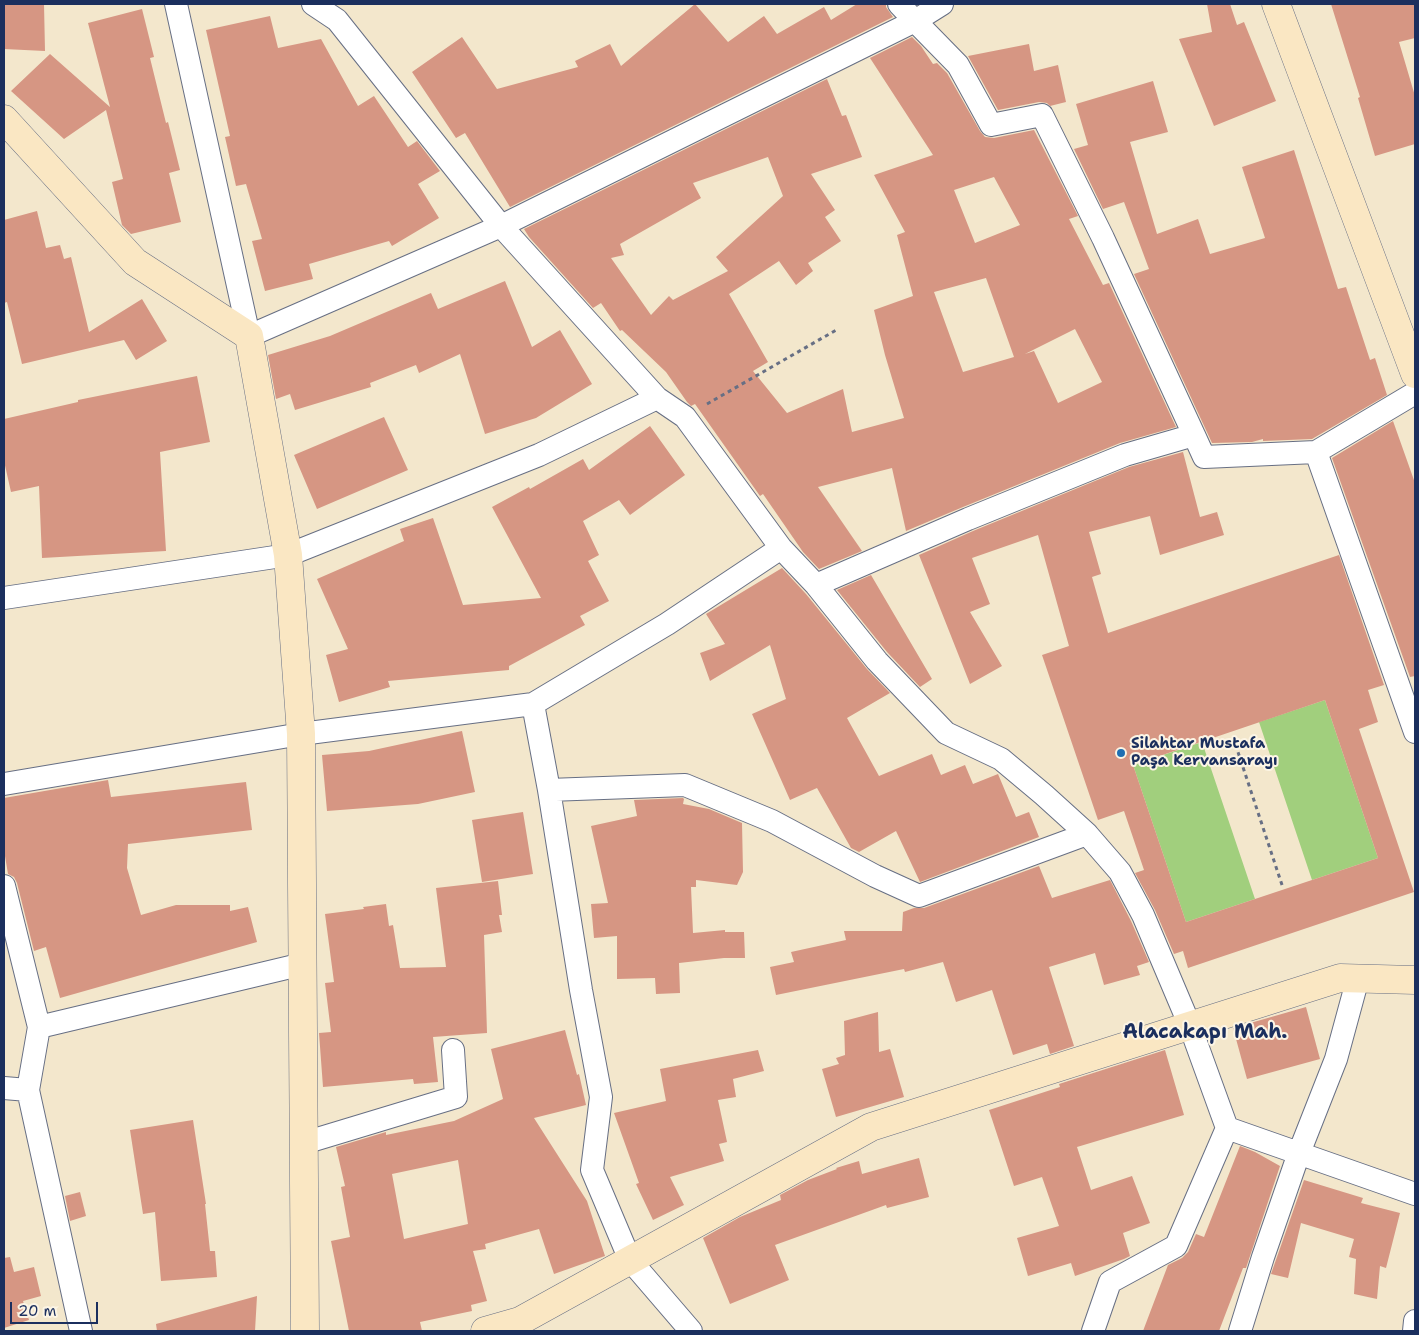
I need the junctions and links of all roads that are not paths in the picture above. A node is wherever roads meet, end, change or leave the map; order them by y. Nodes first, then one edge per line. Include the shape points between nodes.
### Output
1 (176, 4) edge
2 (313, 4) edge
3 (899, 4) edge
4 (942, 4) edge
5 (1276, 4) edge
6 (916, 21) junction
7 (4, 119) edge
8 (501, 226) junction
9 (249, 336) junction
10 (1415, 374) edge
11 (1415, 393) edge
12 (657, 398) junction
13 (1194, 436) junction
14 (1316, 452) junction
15 (781, 548) junction
16 (288, 555) junction
17 (816, 585) junction
18 (4, 598) edge
19 (533, 704) junction
20 (1415, 732) edge
21 (301, 734) junction
22 (4, 784) edge
23 (549, 790) junction
24 (1087, 834) junction
25 (4, 886) edge
26 (303, 964) junction
27 (1358, 978) junction
28 (1415, 980) edge
29 (1190, 1026) junction
30 (39, 1027) junction
31 (453, 1050) dead end
32 (4, 1088) edge
33 (28, 1090) junction
34 (1227, 1128) junction
35 (304, 1143) junction
36 (1299, 1152) junction
37 (1415, 1194) edge
38 (630, 1260) junction
39 (1415, 1321) edge
40 (521, 1326) edge
41 (81, 1331) edge
42 (305, 1331) edge
43 (485, 1331) edge
44 (692, 1331) edge
45 (1093, 1331) edge
46 (1240, 1331) edge
47 (1414, 1331) edge

1 - 9 street
2 - 8 street via 337,20
3 - 6 street
4 - 6 street
5 - 10 street
6 - 8 street
6 - 13 street via 958,65 991,125 1042,115
7 - 9 street via 135,262
8 - 9 street
8 - 12 street
9 - 16 street
11 - 14 street
12 - 15 street via 685,417
12 - 16 street via 539,455
13 - 14 street via 1204,456
13 - 17 street via 1125,455
14 - 20 street
15 - 17 street
15 - 19 street via 667,624
16 - 18 street
16 - 21 street
17 - 24 street via 877,661 946,733 1001,759
19 - 21 street
19 - 23 street
21 - 22 street
21 - 26 street
23 - 24 street via 685,784 772,821 919,896
23 - 38 street via 601,1097 592,1170
24 - 29 street via 1120,872 1143,915
25 - 30 street
26 - 30 street
26 - 35 street
27 - 28 street
27 - 29 street via 1340,978
27 - 36 street via 1336,1059
29 - 34 street
29 - 38 street via 871,1127
30 - 33 street
31 - 35 street via 456,1097
32 - 33 street
33 - 41 street
34 - 36 street
34 - 45 street via 1176,1246 1110,1282
35 - 42 street
36 - 37 street
36 - 46 street
38 - 40 street
38 - 44 street
39 - 47 street
40 - 43 street

